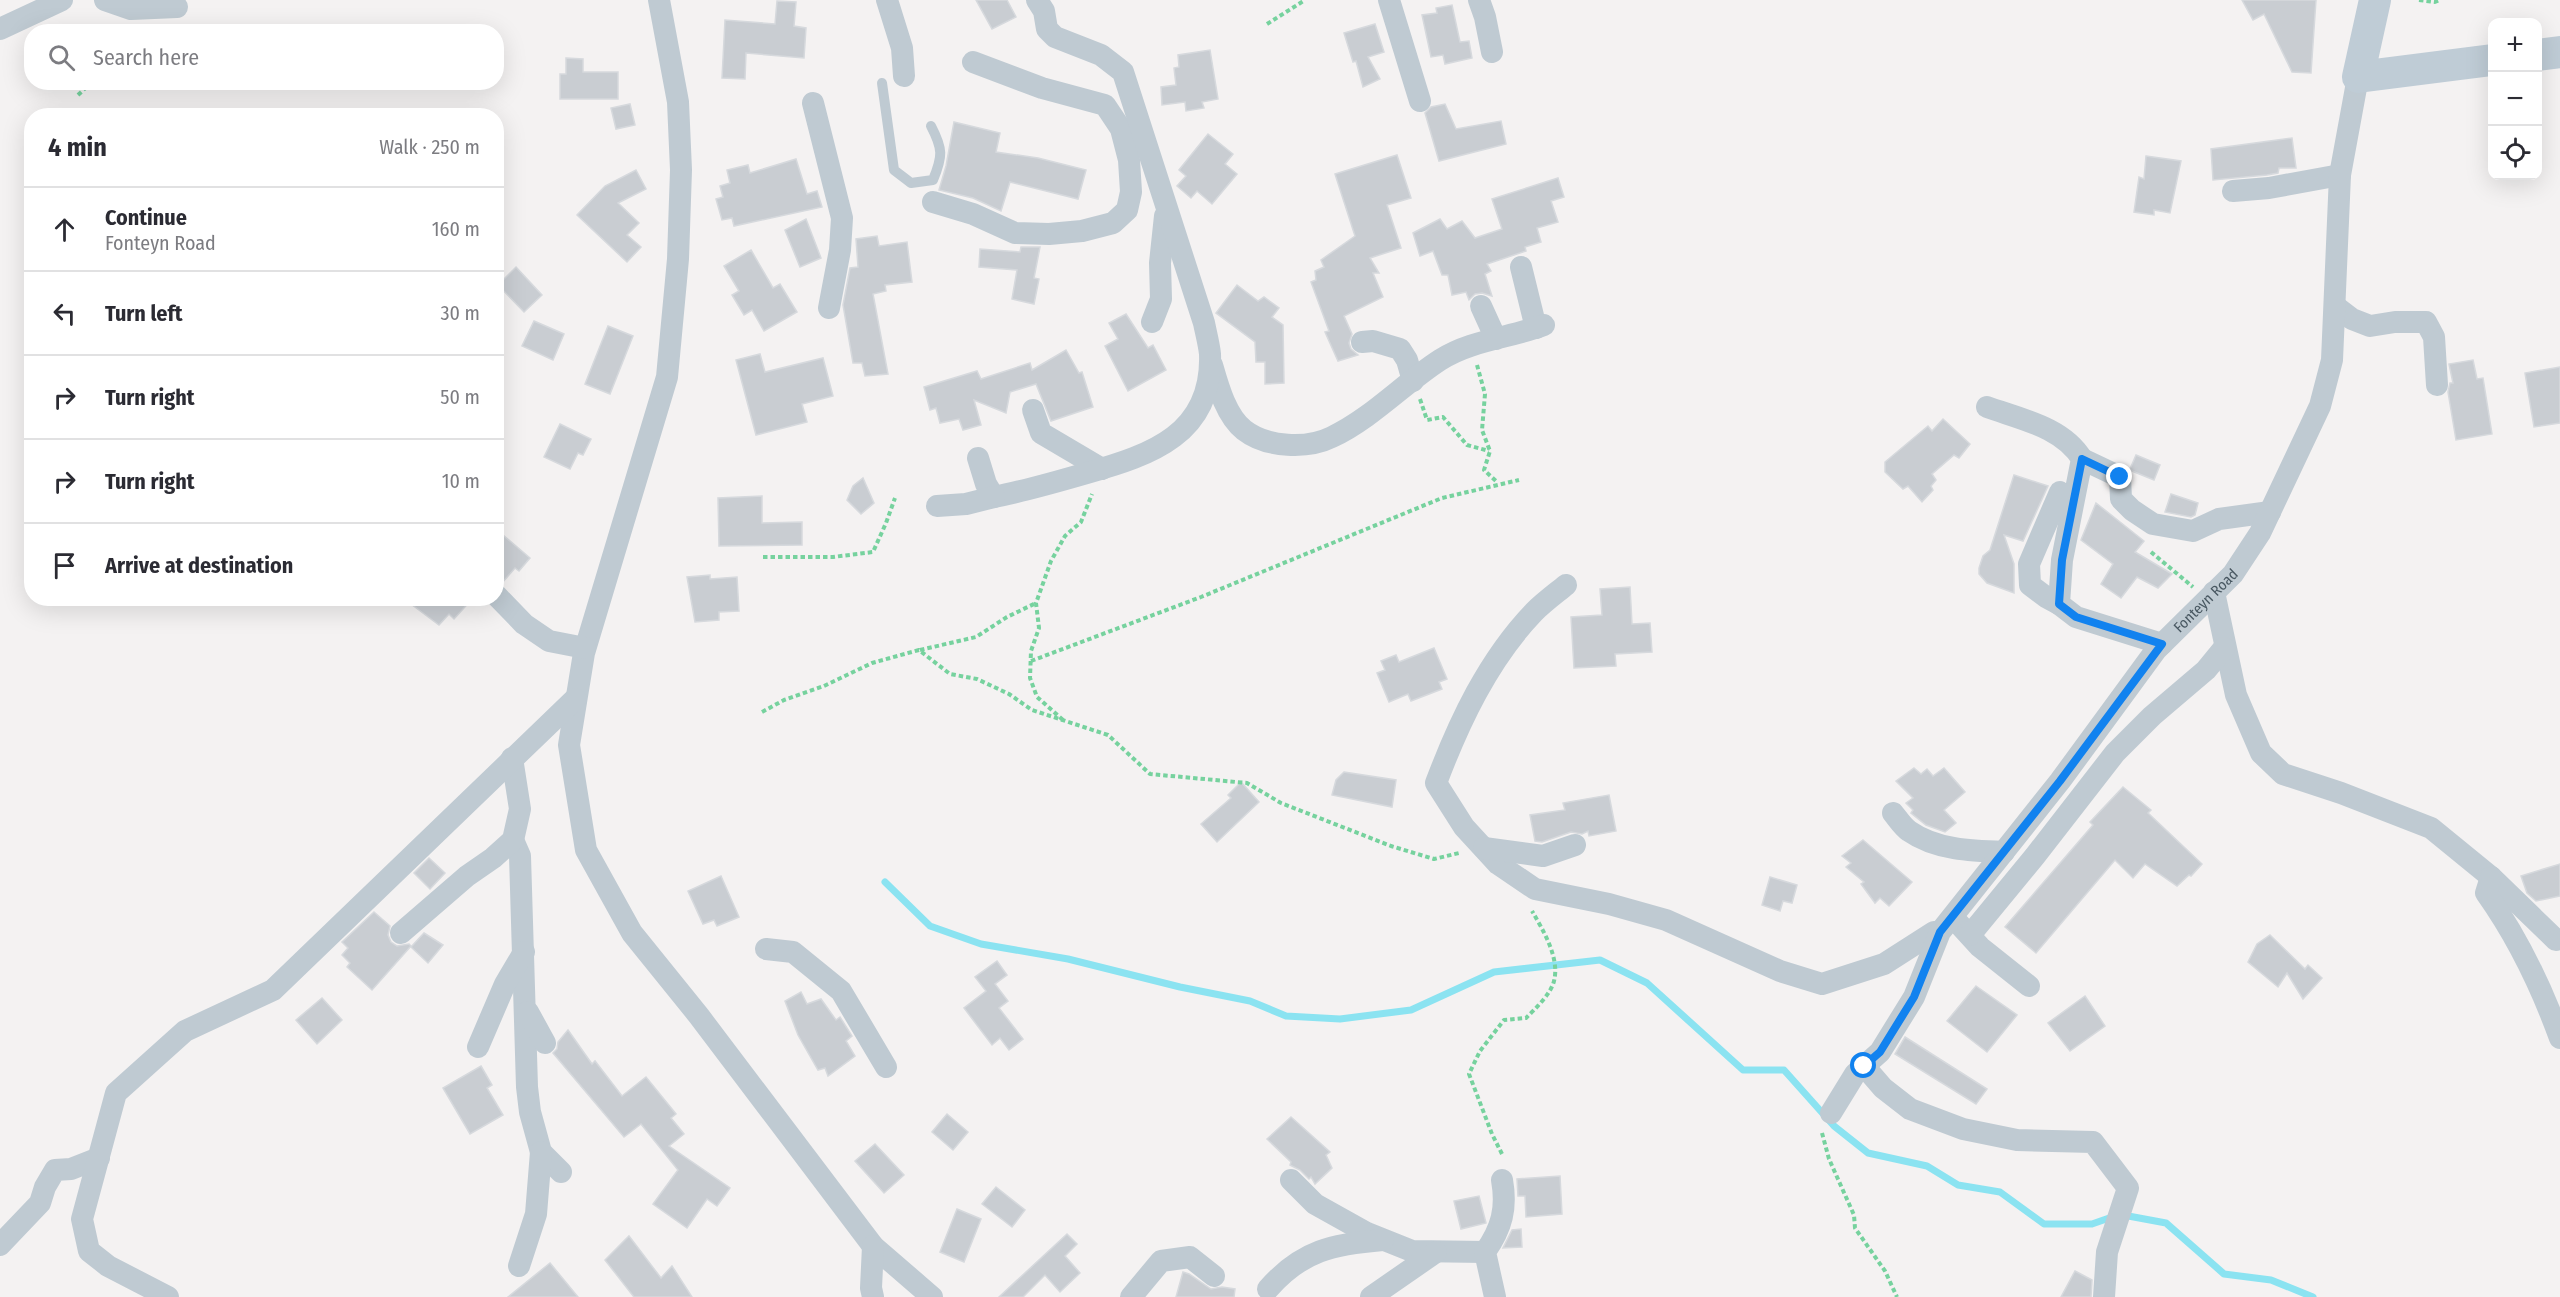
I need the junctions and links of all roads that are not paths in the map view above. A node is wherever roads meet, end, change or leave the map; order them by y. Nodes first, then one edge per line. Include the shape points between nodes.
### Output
1 (62, 0) edge
2 (105, 0) edge
3 (659, 0) edge
4 (887, 0) edge
5 (1037, 0) edge
6 (1389, 0) edge
7 (1479, 0) edge
8 (2375, 0) edge
9 (177, 7) dead end
10 (0, 28) edge
11 (1492, 52) dead end
12 (2560, 52) edge
13 (2542, 54) edge
14 (2488, 61) edge
15 (973, 62) dead end
16 (904, 76) dead end
17 (2358, 77) junction
18 (882, 83) dead end
19 (1420, 101) dead end
20 (813, 103) dead end
21 (931, 126) dead end
22 (2340, 175) junction
23 (2233, 191) dead end
24 (933, 202) dead end
25 (1166, 203) junction
26 (1521, 267) dead end
27 (1481, 306) dead end
28 (2335, 306) junction
29 (830, 308) dead end
30 (1152, 322) dead end
31 (1496, 339) junction
32 (1362, 342) dead end
33 (1210, 355) junction
34 (1413, 381) junction
35 (2437, 385) dead end
36 (1987, 407) dead end
37 (1034, 411) dead end
38 (978, 458) dead end
39 (2082, 459) junction
40 (1098, 479) junction
41 (2061, 492) dead end
42 (994, 497) junction
43 (937, 506) dead end
44 (2270, 512) junction
45 (1566, 585) dead end
46 (2210, 596) junction
47 (504, 603) edge
48 (2059, 604) junction
49 (2162, 644) junction
50 (585, 648) junction
51 (2224, 648) junction
52 (575, 699) junction
53 (512, 758) junction
54 (1893, 813) dead end
55 (513, 840) junction
56 (1575, 845) dead end
57 (1473, 850) junction
58 (2004, 852) junction
59 (2491, 877) junction
60 (1952, 917) junction
61 (1934, 932) dead end
62 (401, 933) dead end
63 (1970, 935) junction
64 (2556, 940) dead end
65 (766, 949) dead end
66 (524, 952) junction
67 (2029, 986) dead end
68 (526, 1008) junction
69 (2560, 1038) edge
70 (545, 1043) dead end
71 (478, 1047) dead end
72 (1864, 1066) junction
73 (886, 1067) dead end
74 (1831, 1113) road end
75 (541, 1152) junction
76 (99, 1158) junction
77 (561, 1173) dead end
78 (1291, 1180) dead end
79 (1502, 1180) dead end
80 (1385, 1240) junction
81 (0, 1245) edge
82 (873, 1246) junction
83 (1436, 1252) junction
84 (1485, 1252) junction
85 (519, 1266) dead end
86 (1214, 1275) dead end
87 (872, 1288) edge
88 (1268, 1289) dead end
89 (168, 1297) edge
90 (885, 1297) edge
91 (932, 1297) edge
92 (1131, 1297) edge
93 (1371, 1297) edge
94 (1495, 1297) edge
95 (2104, 1297) edge

1 - 10 street
2 - 9 street via 131,9
3 - 50 street via 678,102 681,170 668,377
4 - 16 street via 902,48
5 - 25 street via 1054,38 1101,55 1123,72
6 - 19 street
7 - 11 street
8 - 17 street
12 - 13 street
14 - 17 street
15 - 24 street via 1042,88 1105,105 1122,129 1129,160 1131,192 1127,210 1113,223 1049,234 1015,232
17 - 22 street, Fonteyn Road
18 - 21 lane via 894,170 911,183 933,180 941,161 941,145
20 - 29 street via 842,218
22 - 23 street
22 - 28 street, Fonteyn Road
25 - 30 street via 1161,299
25 - 33 street via 1204,323
26 - 31 street via 1540,327
27 - 31 street
28 - 35 street via 2370,326 2426,322 2434,337
28 - 44 street, Fonteyn Road via 2332,360 2320,405
31 - 34 street via 1442,359
32 - 34 street via 1400,349
33 - 34 street via 1217,385 1244,430 1269,441 1303,446 1331,438
33 - 40 street via 1205,393 1194,418 1170,442 1120,464
36 - 39 street via 2045,428 2074,445
37 - 40 street via 1041,433
38 - 42 street
39 - 44 street via 2120,477 2121,499 2153,524 2193,531 2219,519
39 - 48 street via 2062,560
40 - 42 street
41 - 48 street via 2029,564 2030,585
42 - 43 street
44 - 46 street, Fonteyn Road via 2233,574
45 - 57 street via 1534,612 1503,650 1455,732 1436,783 1464,827
46 - 49 street, Fonteyn Road
46 - 51 street
47 - 50 street via 524,624 549,641
48 - 49 street via 2076,617
49 - 58 street, Fonteyn Road
50 - 52 street
51 - 59 street via 2236,695 2261,753 2283,774 2431,828
51 - 63 street via 2206,670 2115,753
52 - 53 street
52 - 82 street via 569,745 586,850 632,933
53 - 55 street via 520,809
53 - 76 street via 273,990 185,1031 116,1093
54 - 58 street via 1908,830 1935,844
55 - 62 street
55 - 66 street via 520,856
56 - 57 street via 1543,856
57 - 61 street via 1535,889 1666,920 1780,971 1822,984 1884,964
58 - 60 street, Fonteyn Road
59 - 64 street
59 - 69 street via 2486,893 2521,946
60 - 63 street
60 - 72 street, Fonteyn Road via 1940,932 1914,997 1880,1052
63 - 67 street
65 - 73 street via 793,951 841,991
66 - 68 street
66 - 71 street via 505,984
68 - 70 street
68 - 75 street via 528,1095
72 - 74 street, Fonteyn Road
72 - 95 street via 1883,1088 1910,1108 1963,1129 2017,1140 2093,1142 2128,1188 2107,1252
75 - 77 street
75 - 85 street via 536,1214
76 - 81 street via 71,1169 55,1170 40,1203
76 - 89 street via 82,1219 89,1251 108,1266
78 - 80 street via 1315,1204
79 - 84 street via 1506,1202 1494,1239
80 - 83 street via 1412,1251
80 - 88 street via 1318,1250 1284,1270
82 - 87 street
82 - 91 street
83 - 84 street
83 - 93 street
84 - 94 street
86 - 92 street via 1190,1257 1161,1261
87 - 90 street

